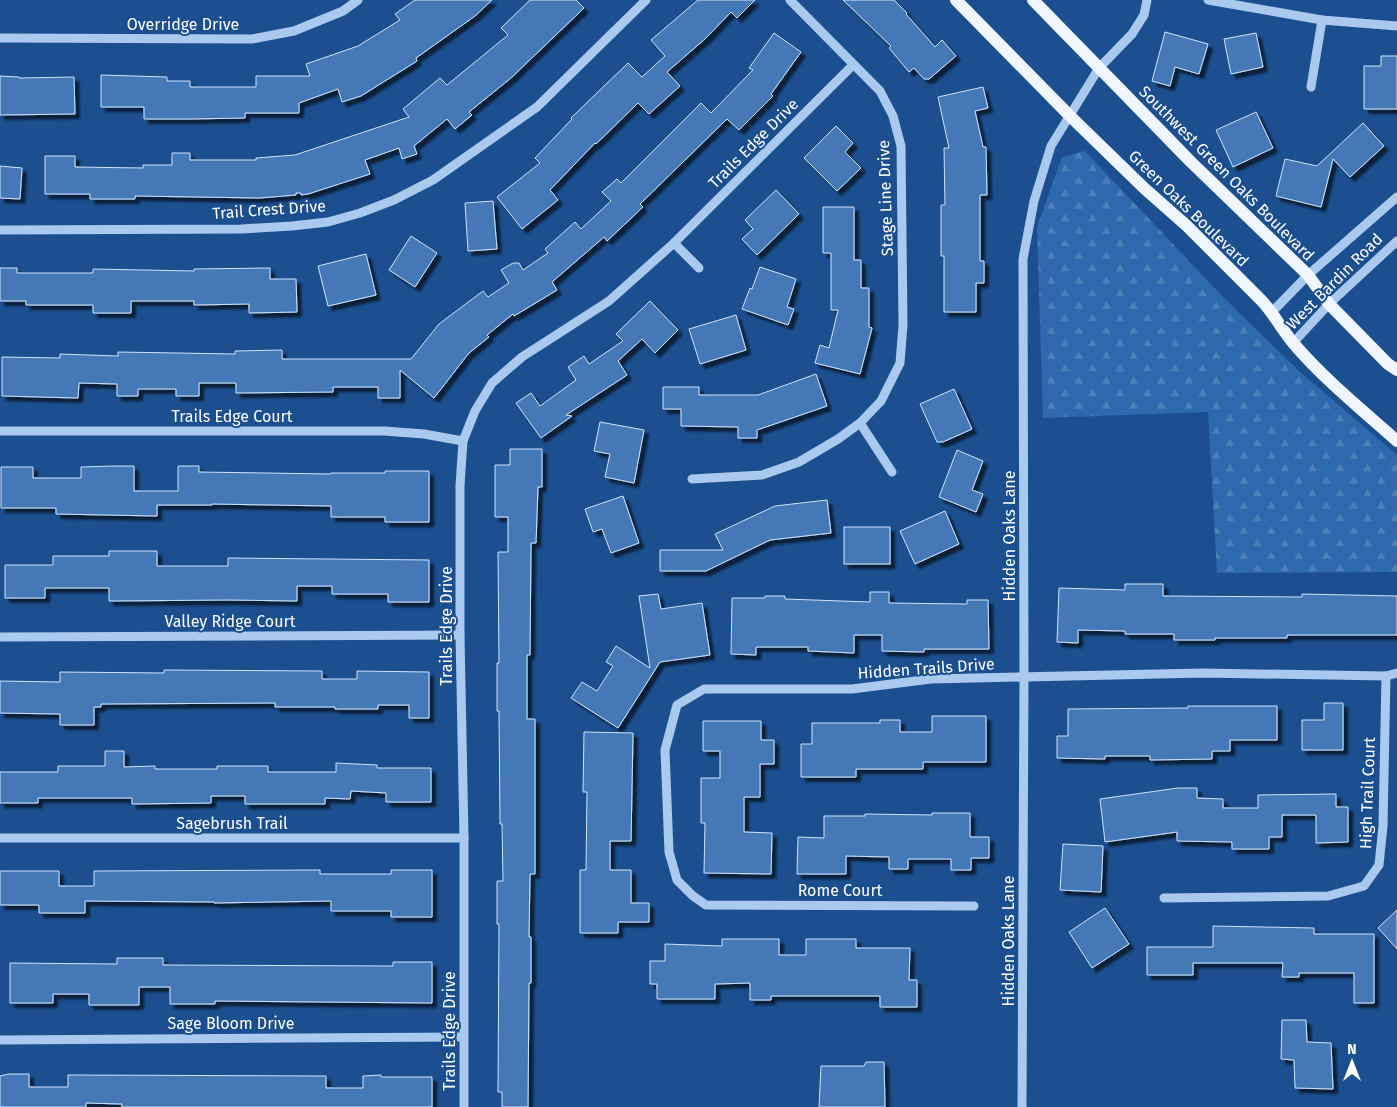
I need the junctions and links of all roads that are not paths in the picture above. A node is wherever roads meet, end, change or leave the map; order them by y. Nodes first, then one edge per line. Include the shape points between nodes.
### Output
1 (358, 0) edge
2 (646, 0) edge
3 (790, 0) edge
4 (956, 0) edge
5 (1033, 0) edge
6 (1147, 0) edge
7 (1208, 0) edge
8 (1322, 20) junction
9 (1397, 26) edge
10 (0, 38) edge
11 (853, 65) junction
12 (1099, 68) junction
13 (1311, 87) dead end
14 (1070, 116) junction
15 (1397, 197) edge
16 (0, 230) edge
17 (1397, 241) edge
18 (674, 243) junction
19 (699, 268) dead end
20 (1308, 275) junction
21 (1329, 304) junction
22 (1272, 312) junction
23 (1293, 343) junction
24 (1397, 370) edge
25 (860, 423) junction
26 (0, 431) edge
27 (463, 441) junction
28 (1397, 441) edge
29 (892, 472) dead end
30 (692, 479) dead end
31 (460, 634) junction
32 (0, 637) edge
33 (1397, 673) edge
34 (1386, 676) junction
35 (1024, 677) junction
36 (0, 838) edge
37 (464, 838) junction
38 (1164, 898) dead end
39 (706, 905) joint
40 (974, 906) dead end
41 (463, 1037) junction
42 (0, 1040) edge
43 (464, 1107) edge
44 (1022, 1107) edge

1 - 10 street, Overridge Drive via 343,11 294,31 252,39
2 - 16 street, Trail Crest Drive via 537,107 433,180 360,213 328,222 241,229
3 - 11 street, Stage Line Drive
4 - 14 main road, Green Oaks Boulevard
5 - 12 main road, Southwest Green Oaks Boulevard
6 - 12 street, Hidden Oaks Lane via 1144,15 1132,34
7 - 8 street
8 - 9 street
8 - 13 street
11 - 18 street, Trails Edge Drive
11 - 25 street, Stage Line Drive via 880,91 894,116 901,146 904,325 900,363 881,401
12 - 14 street, Hidden Oaks Lane
12 - 20 main road, Southwest Green Oaks Boulevard
14 - 22 main road, Green Oaks Boulevard via 1187,226
14 - 35 street, Hidden Oaks Lane via 1051,146 1034,201 1023,258
15 - 20 street, West Bardin Road
17 - 21 street, West Bardin Road
18 - 19 street
18 - 27 street, Trails Edge Drive via 609,301 522,357 492,382
20 - 21 main road, Southwest Green Oaks Boulevard
20 - 22 street, West Bardin Road
21 - 23 street, West Bardin Road
21 - 24 main road, Southwest Green Oaks Boulevard
22 - 23 main road, Green Oaks Boulevard
23 - 28 main road, Green Oaks Boulevard
25 - 29 street
25 - 30 street, Stage Line Drive via 799,462 762,475
26 - 27 street, Trails Edge Court via 384,431
27 - 31 street, Trails Edge Drive
31 - 32 street, Valley Ridge Court
31 - 37 street, Trails Edge Drive
33 - 34 street, Hidden Trails Drive
34 - 35 street, Hidden Trails Drive via 1203,673
34 - 38 street, High Trail Court via 1383,826 1378,865 1364,886 1328,896
35 - 39 street, Hidden Trails Drive via 931,680 852,688 704,689 677,705 665,750 669,852 677,880
35 - 44 street, Hidden Oaks Lane
36 - 37 street, Sagebrush Trail
37 - 41 street, Trails Edge Drive
39 - 40 street, Rome Court
41 - 42 street, Sage Bloom Drive
41 - 43 street, Trails Edge Drive

